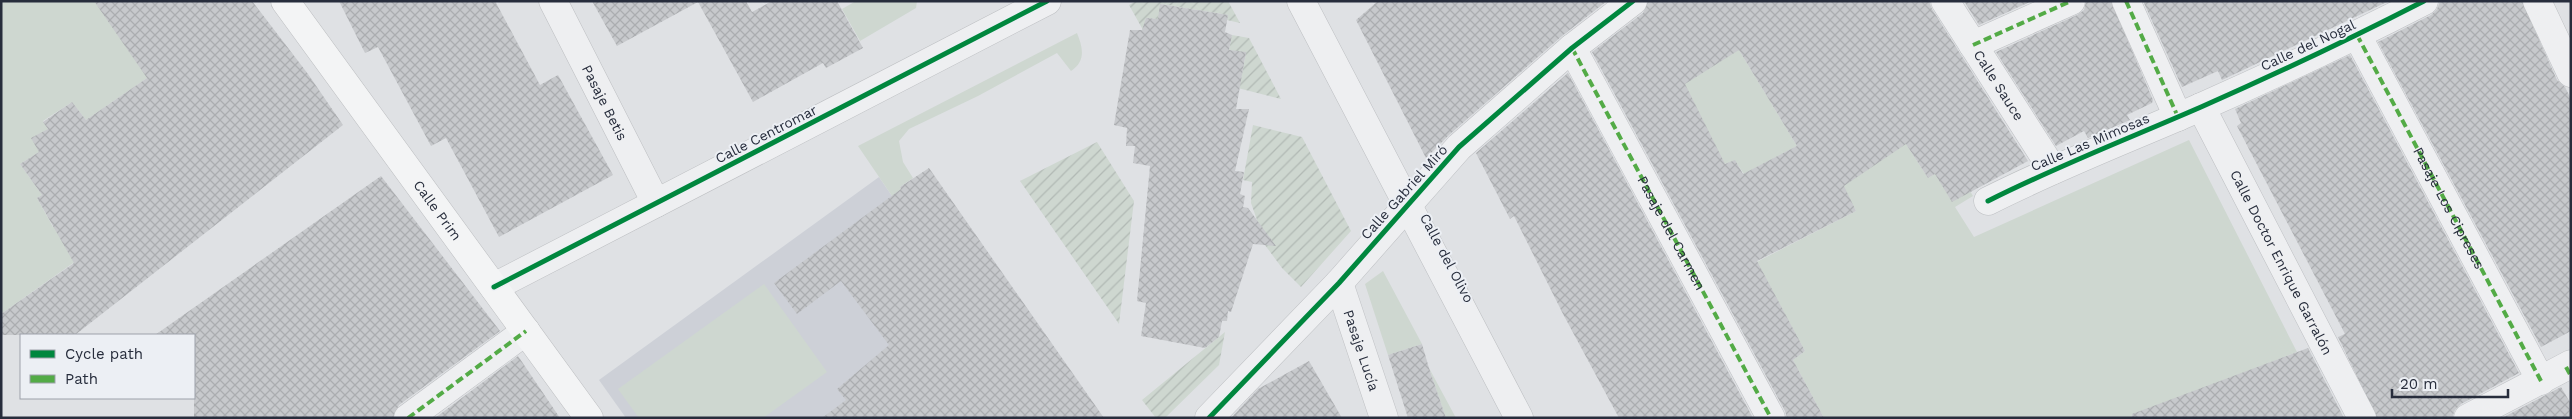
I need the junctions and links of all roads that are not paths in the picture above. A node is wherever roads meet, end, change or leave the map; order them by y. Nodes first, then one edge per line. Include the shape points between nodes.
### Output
1 (285, 1) edge
2 (553, 1) edge
3 (1301, 1) edge
4 (1633, 1) edge
5 (1945, 1) edge
6 (2071, 1) edge
7 (2126, 1) edge
8 (2424, 1) edge
9 (2537, 1) edge
10 (1032, 4) edge
11 (2357, 35) junction
12 (1973, 45) junction
13 (1572, 48) junction
14 (2571, 73) edge
15 (2190, 112) junction
16 (2053, 170) junction
17 (1988, 201) dead end
18 (656, 203) junction
19 (1407, 205) junction
20 (1339, 283) junction
21 (494, 287) junction
22 (526, 331) junction
23 (2569, 369) edge
24 (2541, 381) junction
25 (408, 418) edge
26 (590, 418) edge
27 (1209, 418) edge
28 (1384, 418) edge
29 (1519, 418) edge
30 (1771, 418) edge
31 (2362, 418) edge
32 (2468, 418) edge

1 - 21 main road, Calle Prim
2 - 18 street, Pasaje Betis
3 - 19 street, Calle del Olivo
4 - 13 street, Calle Gabriel Miró
5 - 12 street, Calle Sauce
6 - 12 street
7 - 15 street, Calle Doctor Enrique Garralón
8 - 11 street, Calle del Nogal
9 - 14 street
10 - 18 street, Calle Centromar
11 - 15 street, Calle del Nogal
11 - 24 street, Pasaje Los Cipreses
12 - 16 street, Calle Sauce
13 - 19 street, Calle Gabriel Miró via 1460,147
13 - 30 street, Pasaje del Carmen
15 - 16 street, Calle Las Mimosas
15 - 31 street, Calle Doctor Enrique Garralón
16 - 17 street, Calle Las Mimosas
18 - 21 street, Calle Centromar
19 - 20 street, Calle Gabriel Miró
19 - 29 street, Calle del Olivo
20 - 27 street, Calle Gabriel Miró
20 - 28 street, Pasaje Lucía
21 - 22 main road, Calle Prim
22 - 25 street
22 - 26 main road, Calle Prim
23 - 24 street
24 - 32 street

